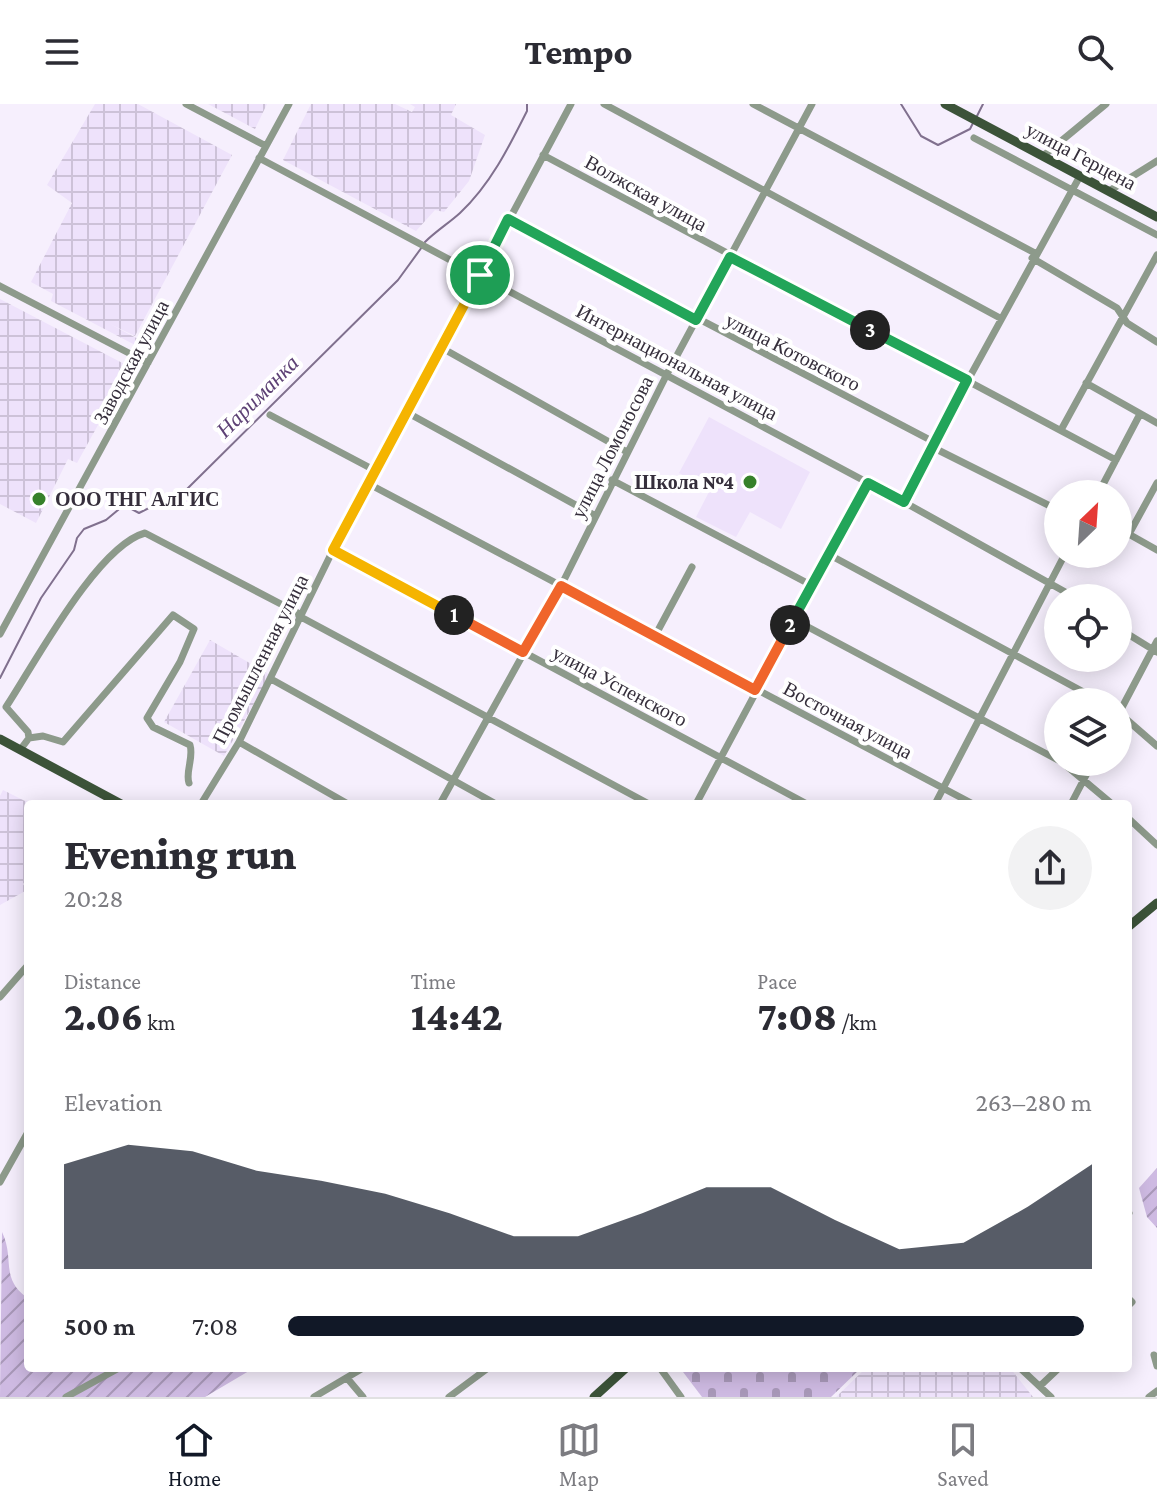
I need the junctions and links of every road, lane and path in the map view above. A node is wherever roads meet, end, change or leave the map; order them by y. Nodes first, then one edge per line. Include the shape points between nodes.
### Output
1 (186, 104) edge
2 (289, 104) edge
3 (571, 104) edge
4 (604, 104) edge
5 (753, 104) edge
6 (812, 104) edge
7 (945, 104) edge
8 (1106, 104) edge
9 (799, 127) junction
10 (974, 138) dead end
11 (266, 146) junction
12 (543, 155) junction
13 (1043, 156) junction
14 (259, 158) junction
15 (1157, 161) edge
16 (1080, 176) junction
17 (765, 191) junction
18 (1070, 191) junction
19 (1109, 191) junction
20 (1157, 217) edge
21 (508, 219) junction
22 (1157, 235) edge
23 (1157, 255) edge
24 (1034, 256) junction
25 (730, 257) junction
26 (480, 275) junction
27 (0, 286) edge
28 (1123, 317) junction
29 (1000, 318) junction
30 (696, 320) junction
31 (1157, 342) edge
32 (442, 348) junction
33 (148, 363) junction
34 (667, 374) junction
35 (967, 380) junction
36 (1086, 383) junction
37 (408, 413) junction
38 (1140, 414) junction
39 (270, 415) dead end
40 (1157, 423) edge
41 (1061, 430) junction
42 (933, 445) junction
43 (627, 452) junction
44 (1116, 460) junction
45 (376, 471) junction
46 (612, 480) junction
47 (1105, 480) edge
48 (868, 483) junction
49 (1157, 483) edge
50 (369, 484) junction
51 (904, 502) junction
52 (1044, 503) edge
53 (594, 515) junction
54 (1132, 529) edge
55 (1132, 536) edge
56 (333, 550) junction
57 (1157, 550) edge
58 (828, 554) junction
59 (692, 567) dead end
60 (1058, 568) edge
61 (1051, 582) junction
62 (1054, 584) edge
63 (811, 585) junction
64 (561, 586) junction
65 (300, 615) junction
66 (793, 619) junction
67 (0, 634) edge
68 (1132, 635) edge
69 (655, 636) junction
70 (1156, 647) edge
71 (523, 652) junction
72 (1013, 654) junction
73 (271, 679) junction
74 (1076, 688) edge
75 (1132, 689) edge
76 (755, 690) junction
77 (487, 716) junction
78 (979, 719) junction
79 (1132, 725) edge
80 (29, 738) junction
81 (0, 739) edge
82 (239, 742) junction
83 (1157, 746) edge
84 (20, 750) junction
85 (1044, 753) edge
86 (719, 758) junction
87 (1081, 776) edge
88 (1084, 778) junction
89 (452, 780) junction
90 (189, 783) dead end
91 (943, 789) junction
92 (114, 800) edge
93 (203, 800) edge
94 (341, 800) edge
95 (442, 800) edge
96 (489, 800) edge
97 (642, 800) edge
98 (698, 800) edge
99 (799, 800) edge
100 (937, 800) edge
101 (965, 800) edge
102 (1073, 800) edge
103 (1108, 800) edge
104 (1132, 822) edge
105 (1157, 845) edge
106 (1157, 903) edge
107 (1132, 923) edge
108 (24, 970) edge
109 (0, 997) edge
110 (24, 1139) edge
111 (0, 1182) edge
112 (1154, 1355) dead end
113 (1157, 1366) edge
114 (112, 1372) edge
115 (357, 1372) edge
116 (483, 1372) edge
117 (622, 1372) edge
118 (663, 1372) edge
119 (1024, 1372) edge
120 (1055, 1372) edge
121 (347, 1378) junction
122 (1040, 1386) junction
123 (1157, 1391) edge
124 (66, 1397) edge
125 (314, 1397) edge
126 (363, 1397) edge
127 (449, 1397) edge
128 (594, 1397) edge
129 (681, 1397) edge
130 (1051, 1397) edge
131 (1149, 1397) edge

1 - 11 street
2 - 11 street, Заводская улица
3 - 12 street, Промышленная улица
4 - 17 street
5 - 9 street
6 - 9 street, улица Ломоносова
7 - 13 main road, улица Герцена
8 - 13 street
9 - 17 street, улица Ломоносова
9 - 24 street
10 - 18 street
11 - 14 street, Заводская улица
12 - 21 street, Промышленная улица
12 - 25 street, Волжская улица
13 - 16 main road, улица Герцена
14 - 26 street, Интернациональная улица
14 - 33 street, Заводская улица
15 - 19 street
16 - 18 street
16 - 19 main road, улица Герцена
17 - 25 street, улица Ломоносова
17 - 29 street
18 - 22 street
18 - 24 street
19 - 20 main road, улица Герцена
21 - 26 street, Промышленная улица
21 - 30 street, улица Котовского
23 - 28 street
24 - 28 street via 1117,308
24 - 29 street
25 - 30 street, улица Ломоносова
25 - 35 street, Волжская улица
26 - 32 street, Промышленная улица
26 - 34 street, Интернациональная улица
27 - 33 street
28 - 31 street
28 - 36 street
29 - 35 street
30 - 34 street, улица Ломоносова
30 - 42 street, улица Котовского
32 - 37 street, Промышленная улица
32 - 43 street
33 - 67 street, Заводская улица
34 - 43 street, улица Ломоносова
34 - 48 street, Интернациональная улица
35 - 41 street, Волжская улица
35 - 42 street
36 - 38 street
36 - 41 street
37 - 45 street, Промышленная улица
37 - 53 street
38 - 40 street
38 - 44 street
39 - 45 street
41 - 44 street, Волжская улица
42 - 51 street
42 - 52 street, улица Котовского
43 - 46 street, улица Ломоносова
44 - 47 street
45 - 50 street, Промышленная улица
46 - 53 street, улица Ломоносова
46 - 63 street
48 - 51 street, Интернациональная улица
48 - 58 street
49 - 54 street
50 - 56 street, Промышленная улица
50 - 64 street, Восточная улица
51 - 61 street, Интернациональная улица
53 - 64 street, улица Ломоносова
55 - 57 street
56 - 65 street, Промышленная улица
56 - 71 street, улица Успенского
58 - 63 street
58 - 72 street
59 - 69 street
60 - 61 street
61 - 62 street, Интернациональная улица
61 - 72 street
63 - 66 street
64 - 69 street, Восточная улица
64 - 71 street, улица Ломоносова
65 - 73 street, Промышленная улица
65 - 77 street
65 - 80 street via 145,533 129,538 98,568 6,707
66 - 76 street
66 - 78 street
68 - 70 street
69 - 76 street, Восточная улица
70 - 75 street
71 - 77 street, улица Ломоносова
71 - 86 street, улица Успенского
72 - 74 street
72 - 78 street
73 - 82 street, Промышленная улица
73 - 89 street
76 - 86 street
76 - 91 street, Восточная улица
77 - 89 street, улица Ломоносова
77 - 97 street
78 - 85 street
78 - 91 street
79 - 83 street
80 - 84 street
80 - 90 street via 63,742 173,615 194,629 147,718 153,727 190,745
81 - 84 main road
82 - 93 street, Промышленная улица
82 - 94 street
84 - 92 main road
86 - 98 street
86 - 99 street, улица Успенского
87 - 88 street
88 - 102 street
88 - 103 street
89 - 95 street, улица Ломоносова
89 - 96 street
91 - 100 street
91 - 101 street, Восточная улица
104 - 105 street
106 - 107 main road
108 - 109 street
110 - 111 street
112 - 113 street
114 - 124 street
115 - 121 street
116 - 127 street
117 - 128 main road
118 - 129 street
119 - 122 street
120 - 122 street
121 - 125 street
121 - 126 street
122 - 130 street
123 - 131 street

